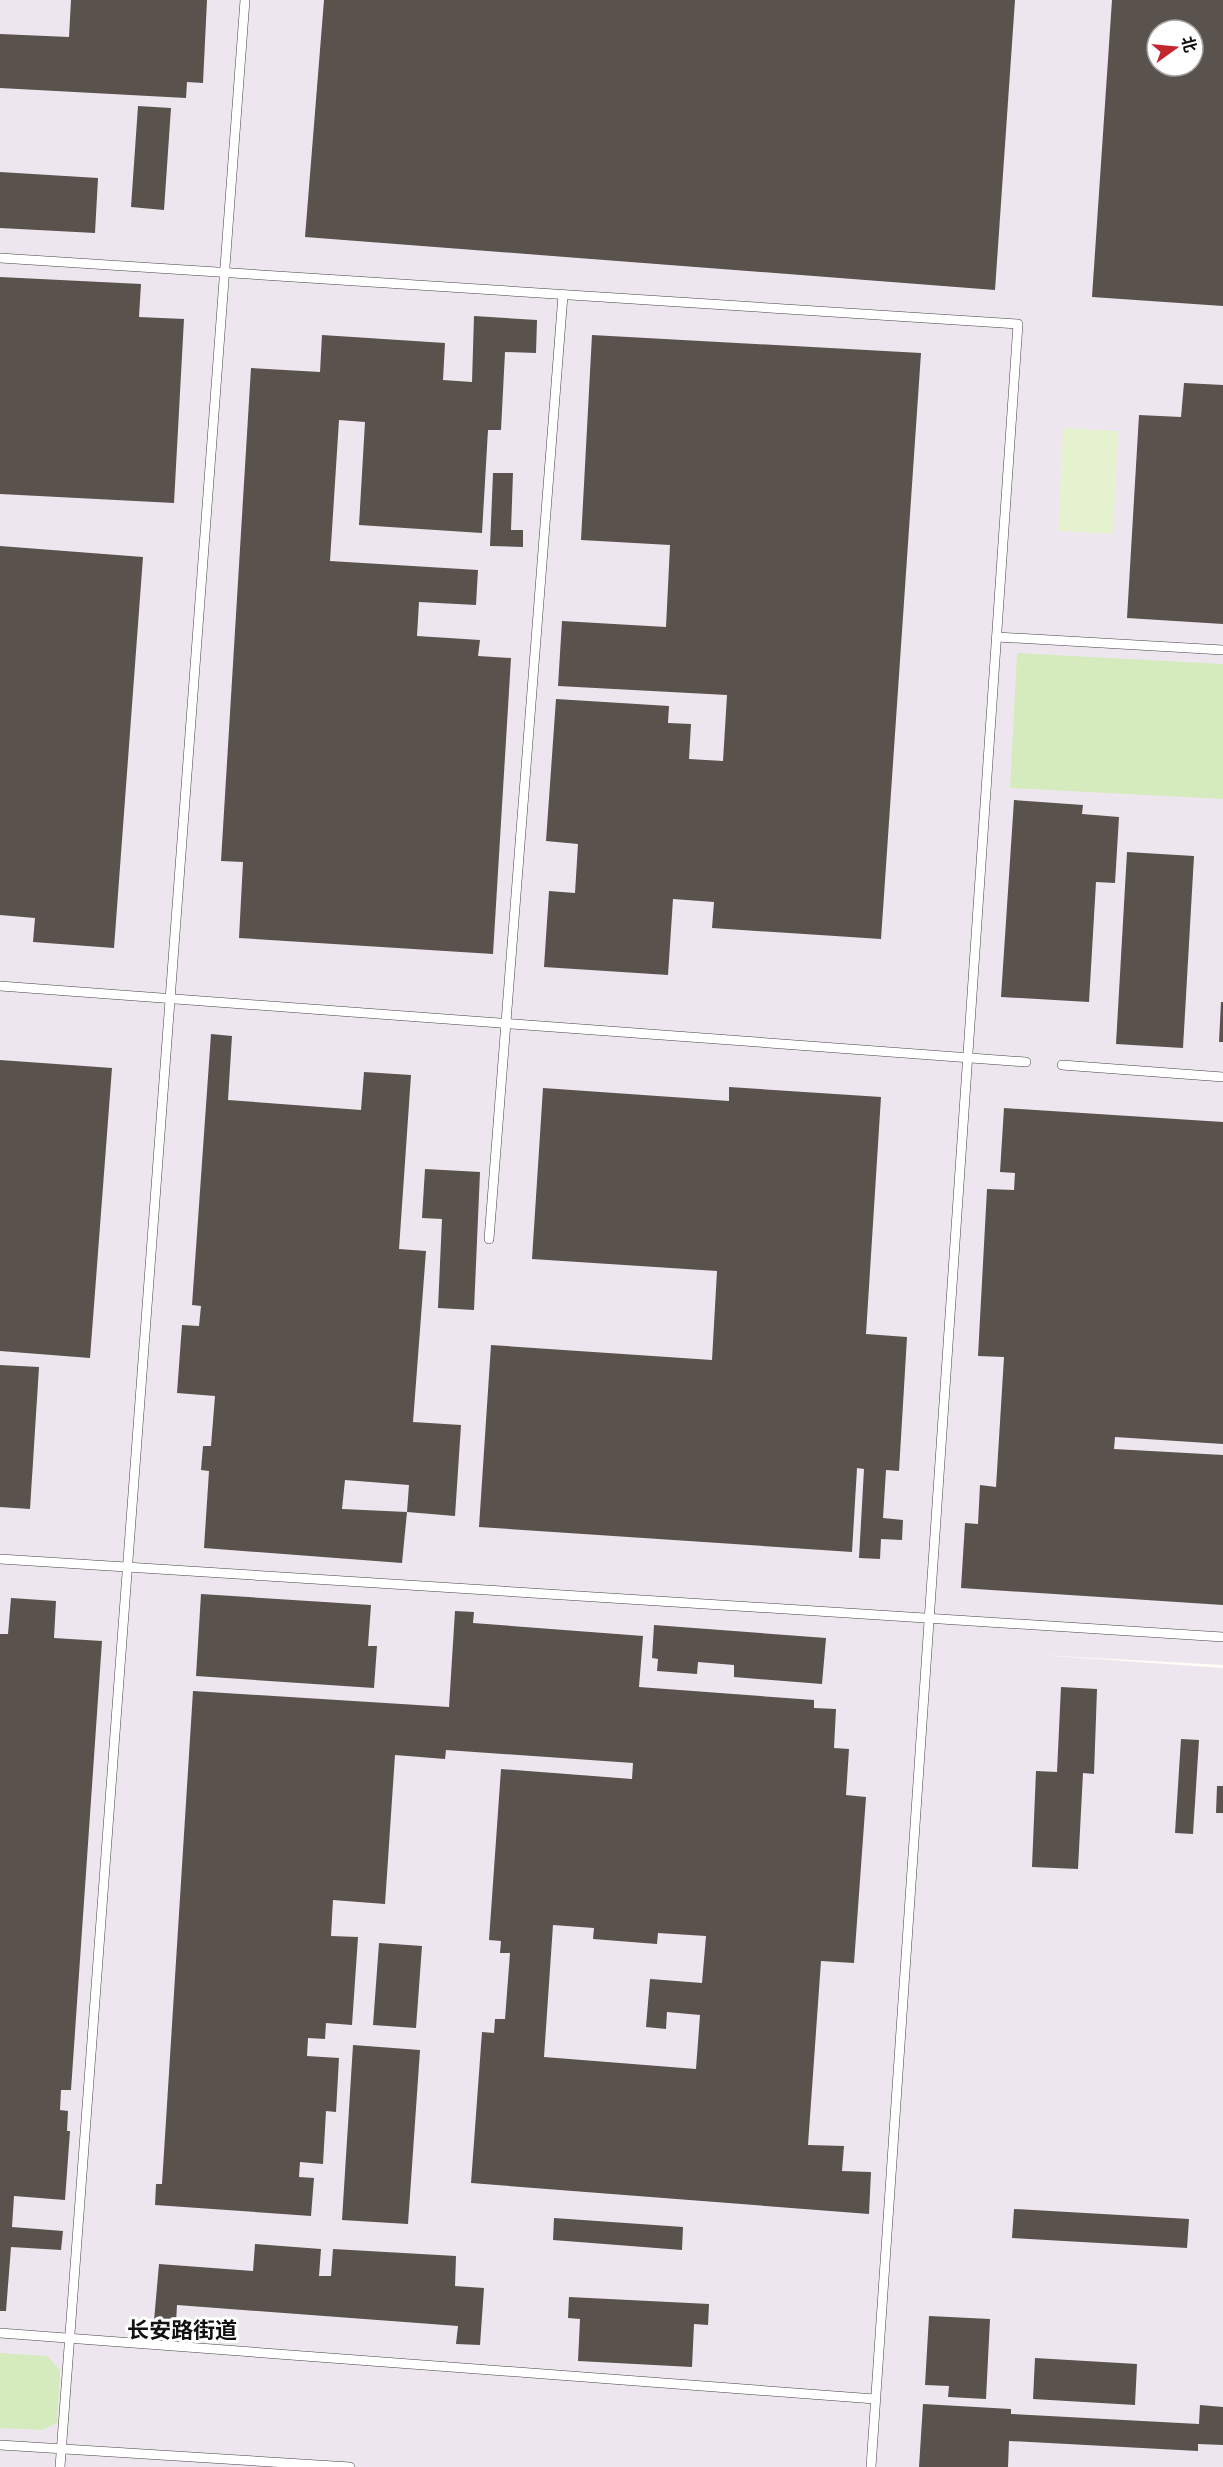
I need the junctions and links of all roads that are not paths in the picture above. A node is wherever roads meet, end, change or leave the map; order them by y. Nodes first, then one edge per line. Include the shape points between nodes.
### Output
1 (245, 0) edge
2 (0, 258) edge
3 (224, 273) junction
4 (563, 295) junction
5 (997, 637) junction
6 (1223, 650) edge
7 (0, 986) edge
8 (170, 999) junction
9 (506, 1024) junction
10 (968, 1058) junction
11 (1026, 1062) dead end
12 (1062, 1065) dead end
13 (1223, 1077) edge
14 (489, 1239) dead end
15 (0, 1559) edge
16 (128, 1567) junction
17 (929, 1619) junction
18 (1223, 1637) edge
19 (0, 2333) edge
20 (70, 2338) junction
21 (875, 2399) junction
22 (0, 2445) edge
23 (61, 2449) junction
24 (60, 2467) edge
25 (350, 2467) edge
26 (871, 2467) edge

1 - 3 lane
2 - 3 lane
3 - 4 lane
3 - 8 lane
4 - 5 lane via 1018,324
4 - 9 lane
5 - 6 lane
5 - 10 lane
7 - 8 lane
8 - 9 lane
8 - 16 lane
9 - 10 lane
9 - 14 lane
10 - 11 lane
10 - 17 lane
12 - 13 lane
15 - 16 lane
16 - 17 lane
16 - 20 lane
17 - 18 lane
17 - 21 lane
19 - 20 lane
20 - 21 lane
20 - 23 lane
21 - 26 lane
22 - 23 lane
23 - 24 lane
23 - 25 lane

